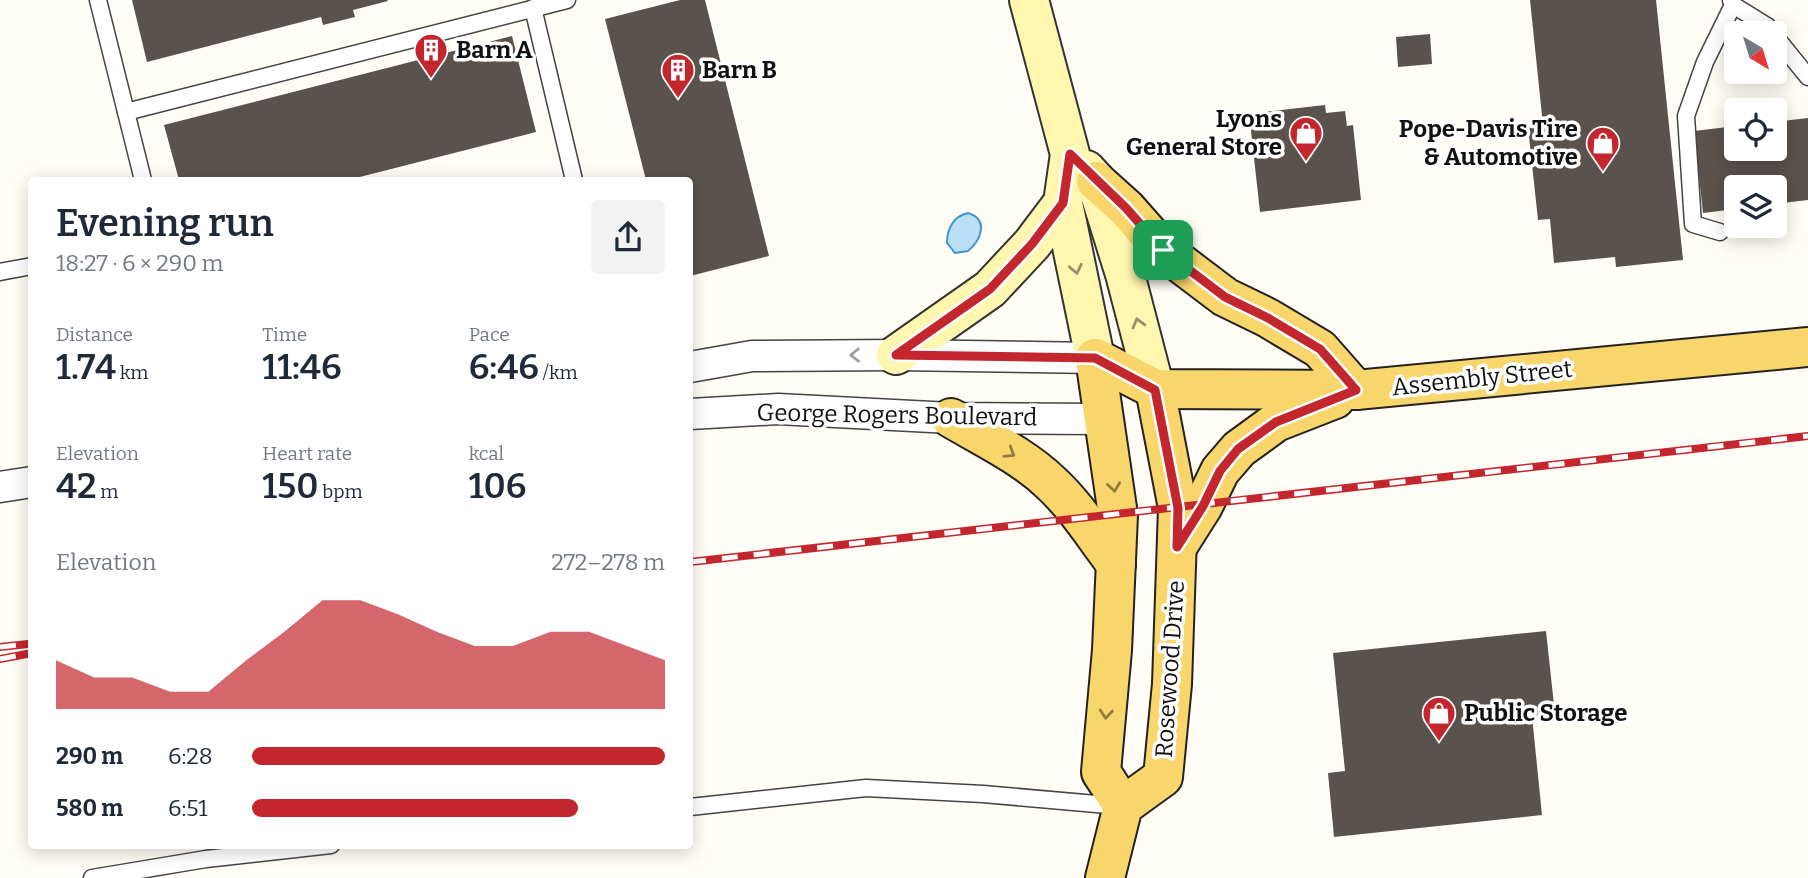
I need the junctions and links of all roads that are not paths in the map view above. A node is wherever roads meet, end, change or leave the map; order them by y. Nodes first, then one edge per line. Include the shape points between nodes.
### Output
1 (97, 0) edge
2 (567, 0) edge
3 (1029, 0) edge
4 (1732, 3) edge
5 (533, 8) junction
6 (1759, 21) edge
7 (1787, 50) edge
8 (1808, 77) edge
9 (126, 111) junction
10 (1083, 167) junction
11 (142, 177) edge
12 (573, 177) edge
13 (1063, 203) junction
14 (1720, 232) dead end
15 (28, 267) edge
16 (0, 272) edge
17 (1808, 347) edge
18 (896, 355) junction
19 (1095, 358) junction
20 (693, 366) edge
21 (1155, 390) junction
22 (1356, 390) junction
23 (693, 414) edge
24 (951, 418) junction
25 (1104, 419) junction
26 (28, 483) edge
27 (0, 487) edge
28 (1177, 547) junction
29 (1116, 564) junction
30 (693, 807) edge
31 (1123, 807) junction
32 (295, 849) edge
33 (92, 878) edge
34 (1105, 878) edge

1 - 9 lane
2 - 5 lane
3 - 10 main road, Rosewood Drive
4 - 6 lane
4 - 14 lane via 1686,116 1693,224
5 - 9 lane
5 - 12 lane
7 - 8 lane
9 - 11 lane
10 - 13 main road, Rosewood Drive
21 -> 10 main road, Rosewood Drive via 1125,274
10 - 22 main road via 1163,250 1225,297 1320,349
13 - 18 main road via 990,289
13 -> 19 main road, Rosewood Drive
15 - 16 lane
17 - 22 main road, Assembly Street
18 - 19 street
18 -> 20 street via 752,356
19 - 21 main road, Assembly Street
19 - 25 main road, Rosewood Drive
21 - 22 main road, Assembly Street
21 - 25 main road, Assembly Street
21 - 28 main road, Rosewood Drive via 1178,508
22 - 28 main road via 1276,422 1238,449 1220,471
23 - 24 street, George Rogers Boulevard via 778,409
24 - 25 street, George Rogers Boulevard
24 -> 29 main road via 1051,482
25 -> 29 main road, Rosewood Drive via 1118,515
26 - 27 street
28 - 31 main road, Rosewood Drive via 1163,777
29 -> 31 main road, Rosewood Drive via 1101,772
30 - 31 lane via 866,788
31 - 34 main road
32 - 33 lane

